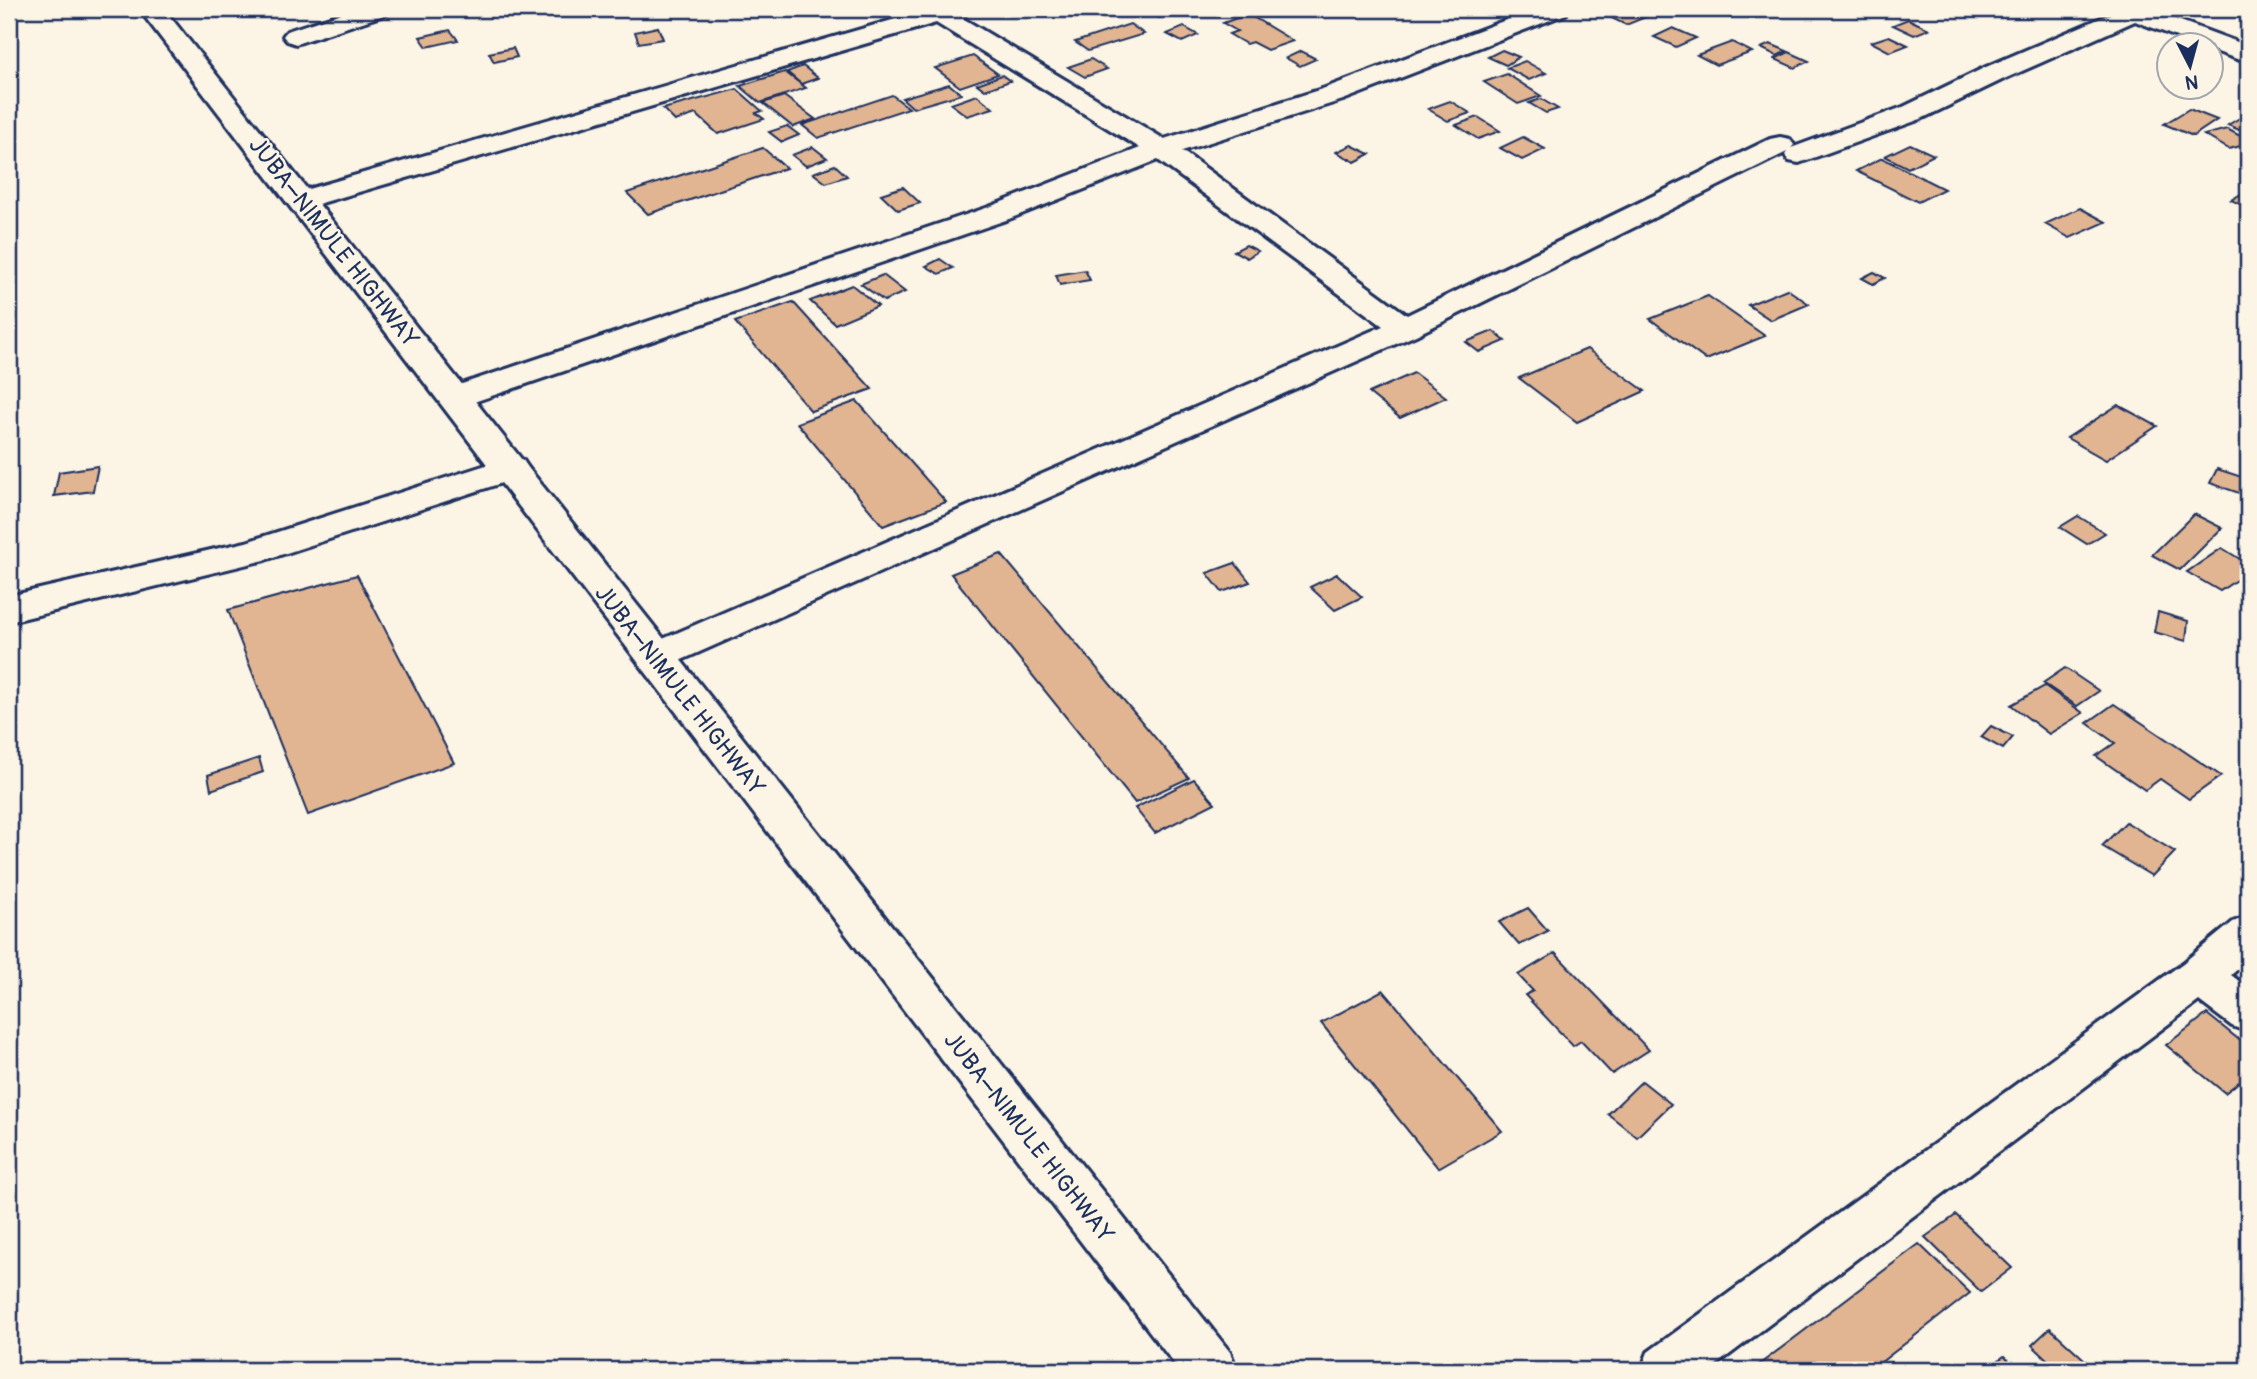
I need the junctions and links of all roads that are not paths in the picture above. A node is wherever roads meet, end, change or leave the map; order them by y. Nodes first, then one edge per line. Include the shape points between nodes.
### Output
1 (151, 9) edge
2 (378, 9) edge
3 (1558, 9) edge
4 (942, 11) edge
5 (2129, 11) edge
6 (296, 36) dead end
7 (2248, 55) edge
8 (1161, 149) junction
9 (301, 200) junction
10 (1405, 328) junction
11 (456, 397) junction
12 (511, 468) junction
13 (9, 609) edge
14 (654, 657) junction
15 (2248, 934) edge
16 (2199, 976) junction
17 (2248, 1013) edge
18 (1211, 1370) edge
19 (1667, 1370) edge

1 - 9 street, JUBA–NIMULE HIGHWAY
2 - 6 street
3 - 8 street via 1334,94
4 - 8 street
4 - 9 street
5 - 7 street
5 - 10 street via 1912,113 1789,150
8 - 10 street
8 - 11 street via 999,213
9 - 11 street, JUBA–NIMULE HIGHWAY
10 - 14 street
11 - 12 street, JUBA–NIMULE HIGHWAY
12 - 13 street via 252,552
12 - 14 street, JUBA–NIMULE HIGHWAY
14 - 18 street, JUBA–NIMULE HIGHWAY
15 - 16 street
16 - 17 street
16 - 19 street

